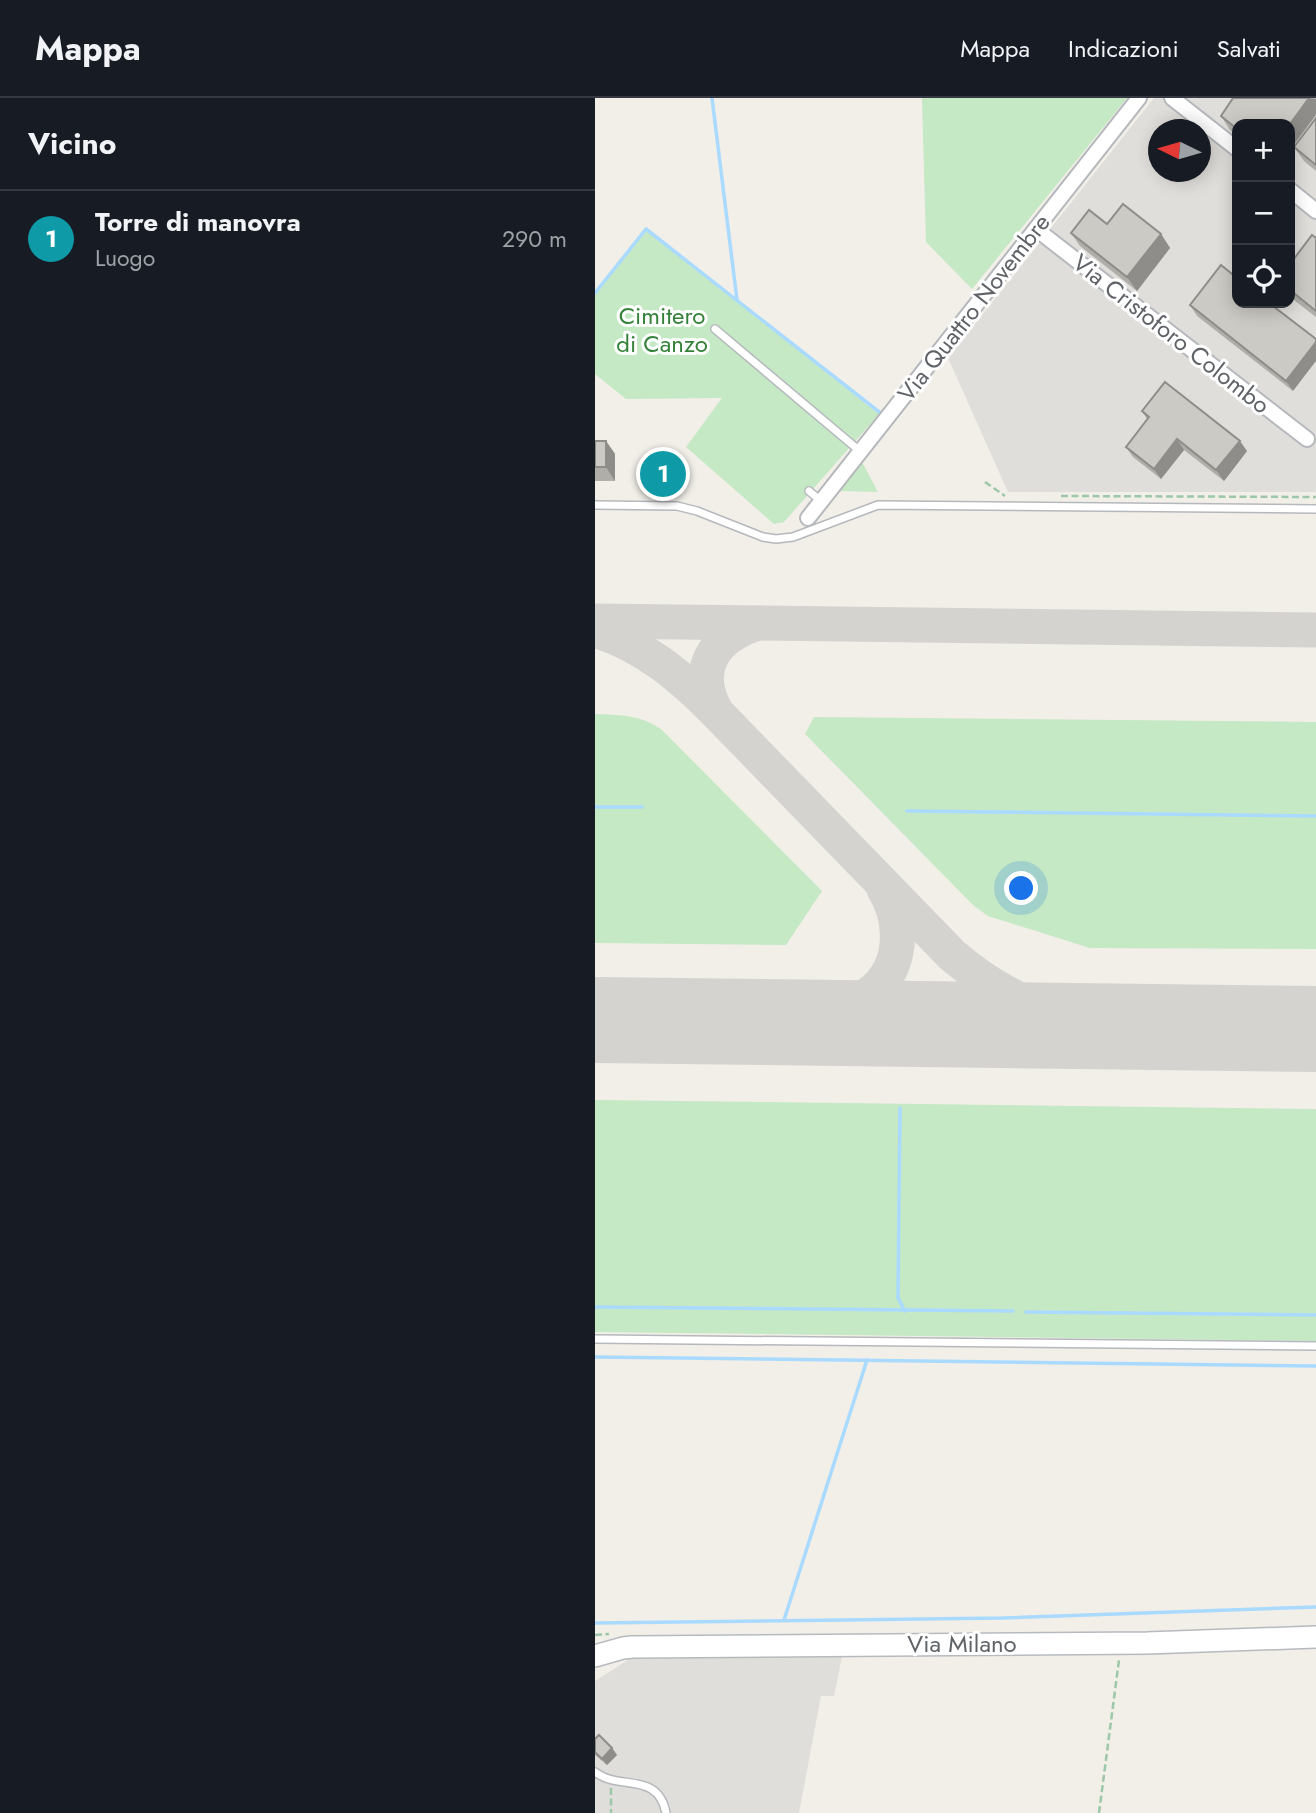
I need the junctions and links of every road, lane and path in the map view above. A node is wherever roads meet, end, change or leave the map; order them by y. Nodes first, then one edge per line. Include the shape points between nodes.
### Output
1 (1139, 98) edge
2 (1172, 98) edge
3 (1232, 145) edge
4 (1295, 194) edge
5 (1316, 211) edge
6 (1036, 229) junction
7 (715, 329) dead end
8 (1311, 442) edge
9 (861, 452) junction
10 (985, 482) dead end
11 (809, 491) dead end
12 (1004, 496) dead end
13 (1058, 496) dead end
14 (1316, 497) edge
15 (821, 502) junction
16 (595, 505) edge
17 (1316, 509) edge
18 (809, 525) junction
19 (595, 1339) edge
20 (1316, 1346) edge
21 (1316, 1637) edge
22 (1122, 1643) junction
23 (599, 1657) edge
24 (595, 1772) edge
25 (610, 1781) junction
26 (611, 1813) edge
27 (666, 1813) edge
28 (1099, 1813) edge

1 - 6 street, Via Quattro Novembre
2 - 3 street
4 - 5 street
6 - 8 street, Via Cristoforo Colombo
6 - 9 street, Via Quattro Novembre
7 - 9 lane
9 - 15 street, Via Quattro Novembre
10 - 12 path
11 - 15 lane
13 - 14 path
15 - 18 street, Via Quattro Novembre
16 - 18 lane via 677,506 776,539 793,537
17 - 18 lane via 878,505
19 - 20 lane
21 - 22 street, Via Milano
22 - 23 street, Via Milano via 632,1647
22 - 28 path
24 - 25 lane
25 - 26 path
25 - 27 lane via 650,1788

